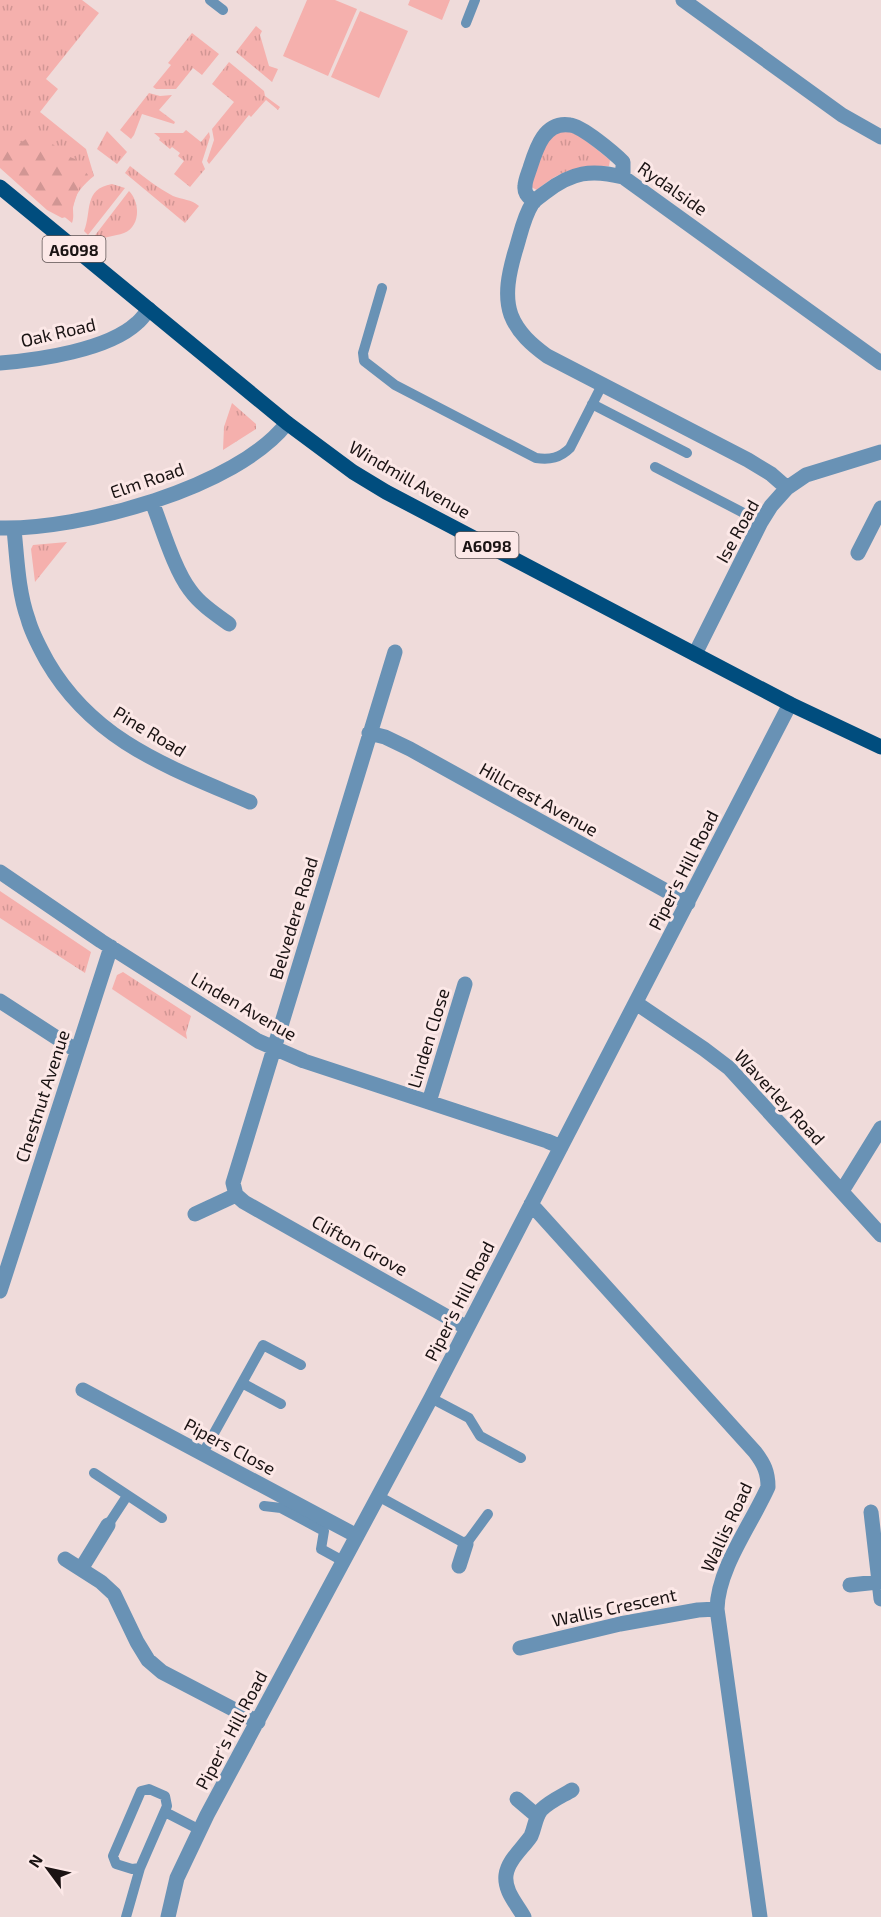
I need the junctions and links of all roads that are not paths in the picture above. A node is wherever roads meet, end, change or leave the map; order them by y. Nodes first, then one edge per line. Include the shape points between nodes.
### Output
1 (210, 0) edge
2 (475, 0) edge
3 (683, 0) edge
4 (223, 10) dead end
5 (466, 23) dead end
6 (881, 137) edge
7 (623, 177) junction
8 (0, 187) edge
9 (534, 202) junction
10 (382, 288) dead end
11 (149, 309) junction
12 (0, 363) edge
13 (881, 363) edge
14 (602, 385) junction
15 (592, 404) junction
16 (288, 423) junction
17 (881, 452) edge
18 (687, 453) dead end
19 (655, 467) dead end
20 (787, 488) junction
21 (152, 502) junction
22 (881, 508) edge
23 (761, 522) junction
24 (7, 528) edge
25 (858, 553) dead end
26 (229, 624) dead end
27 (395, 652) dead end
28 (695, 654) junction
29 (790, 704) junction
30 (369, 733) junction
31 (881, 747) edge
32 (250, 802) dead end
33 (0, 872) edge
34 (688, 903) junction
35 (111, 947) junction
36 (465, 984) dead end
37 (0, 1001) edge
38 (636, 1003) junction
39 (273, 1048) junction
40 (77, 1051) junction
41 (429, 1102) junction
42 (881, 1128) edge
43 (561, 1147) junction
44 (842, 1191) junction
45 (236, 1195) junction
46 (531, 1204) junction
47 (195, 1214) dead end
48 (881, 1235) edge
49 (0, 1291) edge
50 (467, 1328) junction
51 (301, 1365) dead end
52 (242, 1383) junction
53 (83, 1390) dead end
54 (431, 1398) junction
55 (281, 1404) dead end
56 (203, 1453) junction
57 (521, 1458) dead end
58 (94, 1473) dead end
59 (127, 1496) junction
60 (378, 1496) junction
61 (264, 1506) dead end
62 (871, 1512) dead end
63 (488, 1514) dead end
64 (162, 1518) dead end
65 (108, 1525) joint
66 (357, 1536) junction
67 (466, 1544) junction
68 (65, 1559) dead end
69 (343, 1561) junction
70 (459, 1566) dead end
71 (81, 1569) junction
72 (878, 1582) junction
73 (850, 1585) dead end
74 (881, 1599) edge
75 (717, 1609) junction
76 (520, 1647) dead end
77 (258, 1722) junction
78 (572, 1790) dead end
79 (517, 1799) dead end
80 (165, 1812) junction
81 (537, 1816) junction
82 (200, 1830) junction
83 (140, 1868) junction
84 (126, 1917) edge
85 (168, 1917) edge
86 (524, 1917) edge
87 (760, 1917) edge

1 - 4 lane
2 - 5 lane
3 - 6 street via 842,115
7 - 9 street, Rydalside via 594,172 578,175 561,180
7 - 9 street via 623,162 615,154 573,125 563,124 548,129 538,144 525,186 526,195
7 - 13 street, Rydalside
8 - 11 main road, Windmill Avenue / A6098
9 - 14 street, Rydalside via 511,265 507,299 511,316 532,345
10 - 15 lane via 364,361 395,385 536,458 549,460 570,448
11 - 12 street, Oak Road via 137,324 106,342 61,354
11 - 16 main road, Windmill Avenue / A6098
14 - 15 lane
14 - 20 street, Rydalside via 748,460
15 - 18 lane
16 - 21 street, Elm Road via 259,452
16 - 28 main road, Windmill Avenue / A6098 via 386,492
17 - 20 street, Ise Road via 806,475
19 - 23 lane
20 - 23 street, Ise Road
21 - 24 street, Elm Road via 59,524
21 - 26 street via 189,589
22 - 25 street
23 - 28 street, Ise Road
24 - 32 street, Pine Road via 27,619 58,679 75,701 98,723 139,751
27 - 30 street, Belvedere Road
28 - 29 main road, Windmill Avenue / A6098
29 - 31 main road, Windmill Avenue / A6098
29 - 34 street, Piper's Hill Road
30 - 34 street, Hillcrest Avenue via 385,736 410,749
30 - 39 street, Belvedere Road
33 - 35 street, Linden Avenue
34 - 38 street, Piper's Hill Road
35 - 39 street, Linden Avenue
35 - 40 street, Chestnut Avenue
36 - 41 street, Linden Close
37 - 40 street
38 - 43 street, Piper's Hill Road
38 - 44 street, Waverley Road via 729,1068
39 - 41 street, Linden Avenue
39 - 45 street, Belvedere Road via 233,1183
40 - 49 street, Chestnut Avenue
41 - 43 street, Linden Avenue
42 - 44 street
43 - 46 street, Piper's Hill Road
44 - 48 street, Waverley Road
45 - 47 street
45 - 50 street, Clifton Grove
46 - 50 street, Piper's Hill Road
46 - 75 street, Wallis Road via 764,1465 768,1487 722,1576
50 - 54 street, Piper's Hill Road
51 - 52 lane via 262,1345
52 - 55 lane
52 - 56 lane
53 - 56 street, Pipers Close
54 - 57 lane via 469,1418 480,1436
54 - 60 street, Piper's Hill Road
56 - 66 street, Pipers Close
58 - 59 lane
59 - 64 lane
59 - 65 lane
60 - 66 street, Piper's Hill Road
60 - 67 lane
61 - 69 lane via 281,1508 324,1530 321,1550
62 - 72 street
63 - 67 lane
65 - 71 street
66 - 69 street, Piper's Hill Road
67 - 70 street
68 - 71 street
69 - 77 street, Piper's Hill Road
71 - 77 street via 114,1594 148,1660 162,1672
72 - 73 street
72 - 74 street
75 - 76 street, Wallis Crescent via 620,1624
75 - 87 street, Wallis Road
77 - 82 street, Piper's Hill Road
78 - 81 street via 550,1802
79 - 81 street
80 - 82 lane
80 - 83 lane
80 - 83 lane via 165,1796 149,1789 141,1791 113,1856 116,1864
81 - 86 street via 533,1833 506,1874 507,1889
82 - 85 street, Piper's Hill Road via 177,1878
83 - 84 lane

